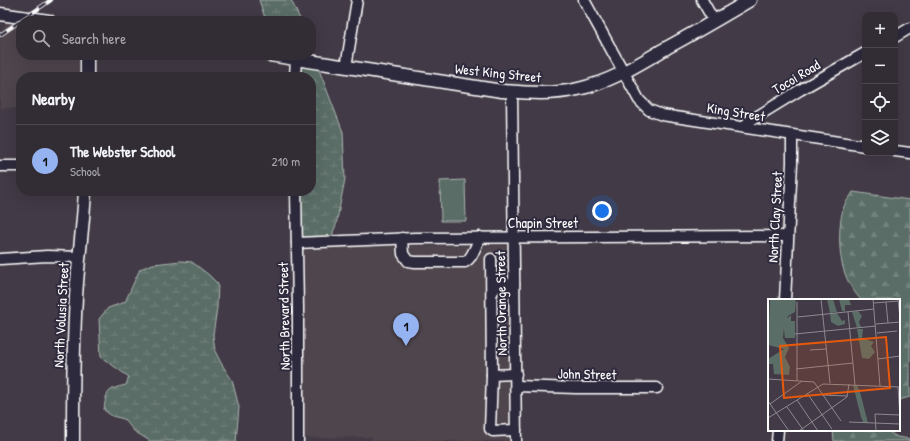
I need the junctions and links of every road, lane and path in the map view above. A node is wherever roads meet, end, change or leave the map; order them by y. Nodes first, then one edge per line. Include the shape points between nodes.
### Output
1 (357, 0) edge
2 (584, 0) edge
3 (702, 0) edge
4 (750, 0) edge
5 (0, 14) edge
6 (16, 17) edge
7 (714, 21) junction
8 (910, 28) edge
9 (898, 35) edge
10 (862, 55) edge
11 (87, 60) edge
12 (296, 60) edge
13 (302, 60) edge
14 (346, 67) junction
15 (87, 72) edge
16 (296, 72) edge
17 (624, 74) junction
18 (512, 92) junction
19 (745, 128) junction
20 (792, 135) junction
21 (862, 146) edge
22 (898, 151) edge
23 (910, 153) edge
24 (0, 166) edge
25 (16, 166) edge
26 (85, 196) edge
27 (296, 196) edge
28 (514, 236) junction
29 (788, 236) junction
30 (480, 237) junction
31 (402, 238) junction
32 (297, 242) junction
33 (80, 257) junction
34 (0, 259) edge
35 (491, 259) dead end
36 (514, 284) junction
37 (492, 293) junction
38 (785, 299) edge
39 (492, 374) junction
40 (516, 374) junction
41 (516, 386) junction
42 (657, 388) dead end
43 (516, 430) junction
44 (778, 431) edge
45 (73, 441) edge
46 (298, 441) edge
47 (516, 441) edge
48 (777, 441) edge

1 - 14 street
2 - 17 street, King Street
3 - 7 street
4 - 7 main road, West King Street
5 - 6 main road
7 - 17 main road, West King Street
8 - 9 street
10 - 19 street, Tocoi Road via 748,122
11 - 15 main road
12 - 16 street
13 - 14 main road, West King Street
14 - 18 main road, West King Street
17 - 18 main road, West King Street via 568,91
17 - 19 street, King Street via 639,100 655,113
18 - 28 street, North Orange Street
19 - 20 street, King Street
20 - 21 street, King Street
20 - 29 street, North Clay Street
22 - 23 street
24 - 25 street
26 - 33 main road, North Volusia Street
27 - 32 street, North Brevard Street
28 - 29 street, Chapin Street
28 - 30 street, Chapin Street
28 - 36 street, North Orange Street
29 - 38 street, North Clay Street
30 - 31 street, Chapin Street
30 - 31 street via 469,261 465,262 408,261 404,258
31 - 32 street, Chapin Street
32 - 46 street, North Brevard Street
33 - 34 street
33 - 45 main road, North Volusia Street via 73,359
35 - 37 street
36 - 37 street via 498,285
36 - 40 street, North Orange Street
37 - 39 street
39 - 40 street
39 - 43 street via 490,429
40 - 41 street, North Orange Street
41 - 42 street, John Street
41 - 43 street, North Orange Street
43 - 47 street, North Orange Street
44 - 48 street

